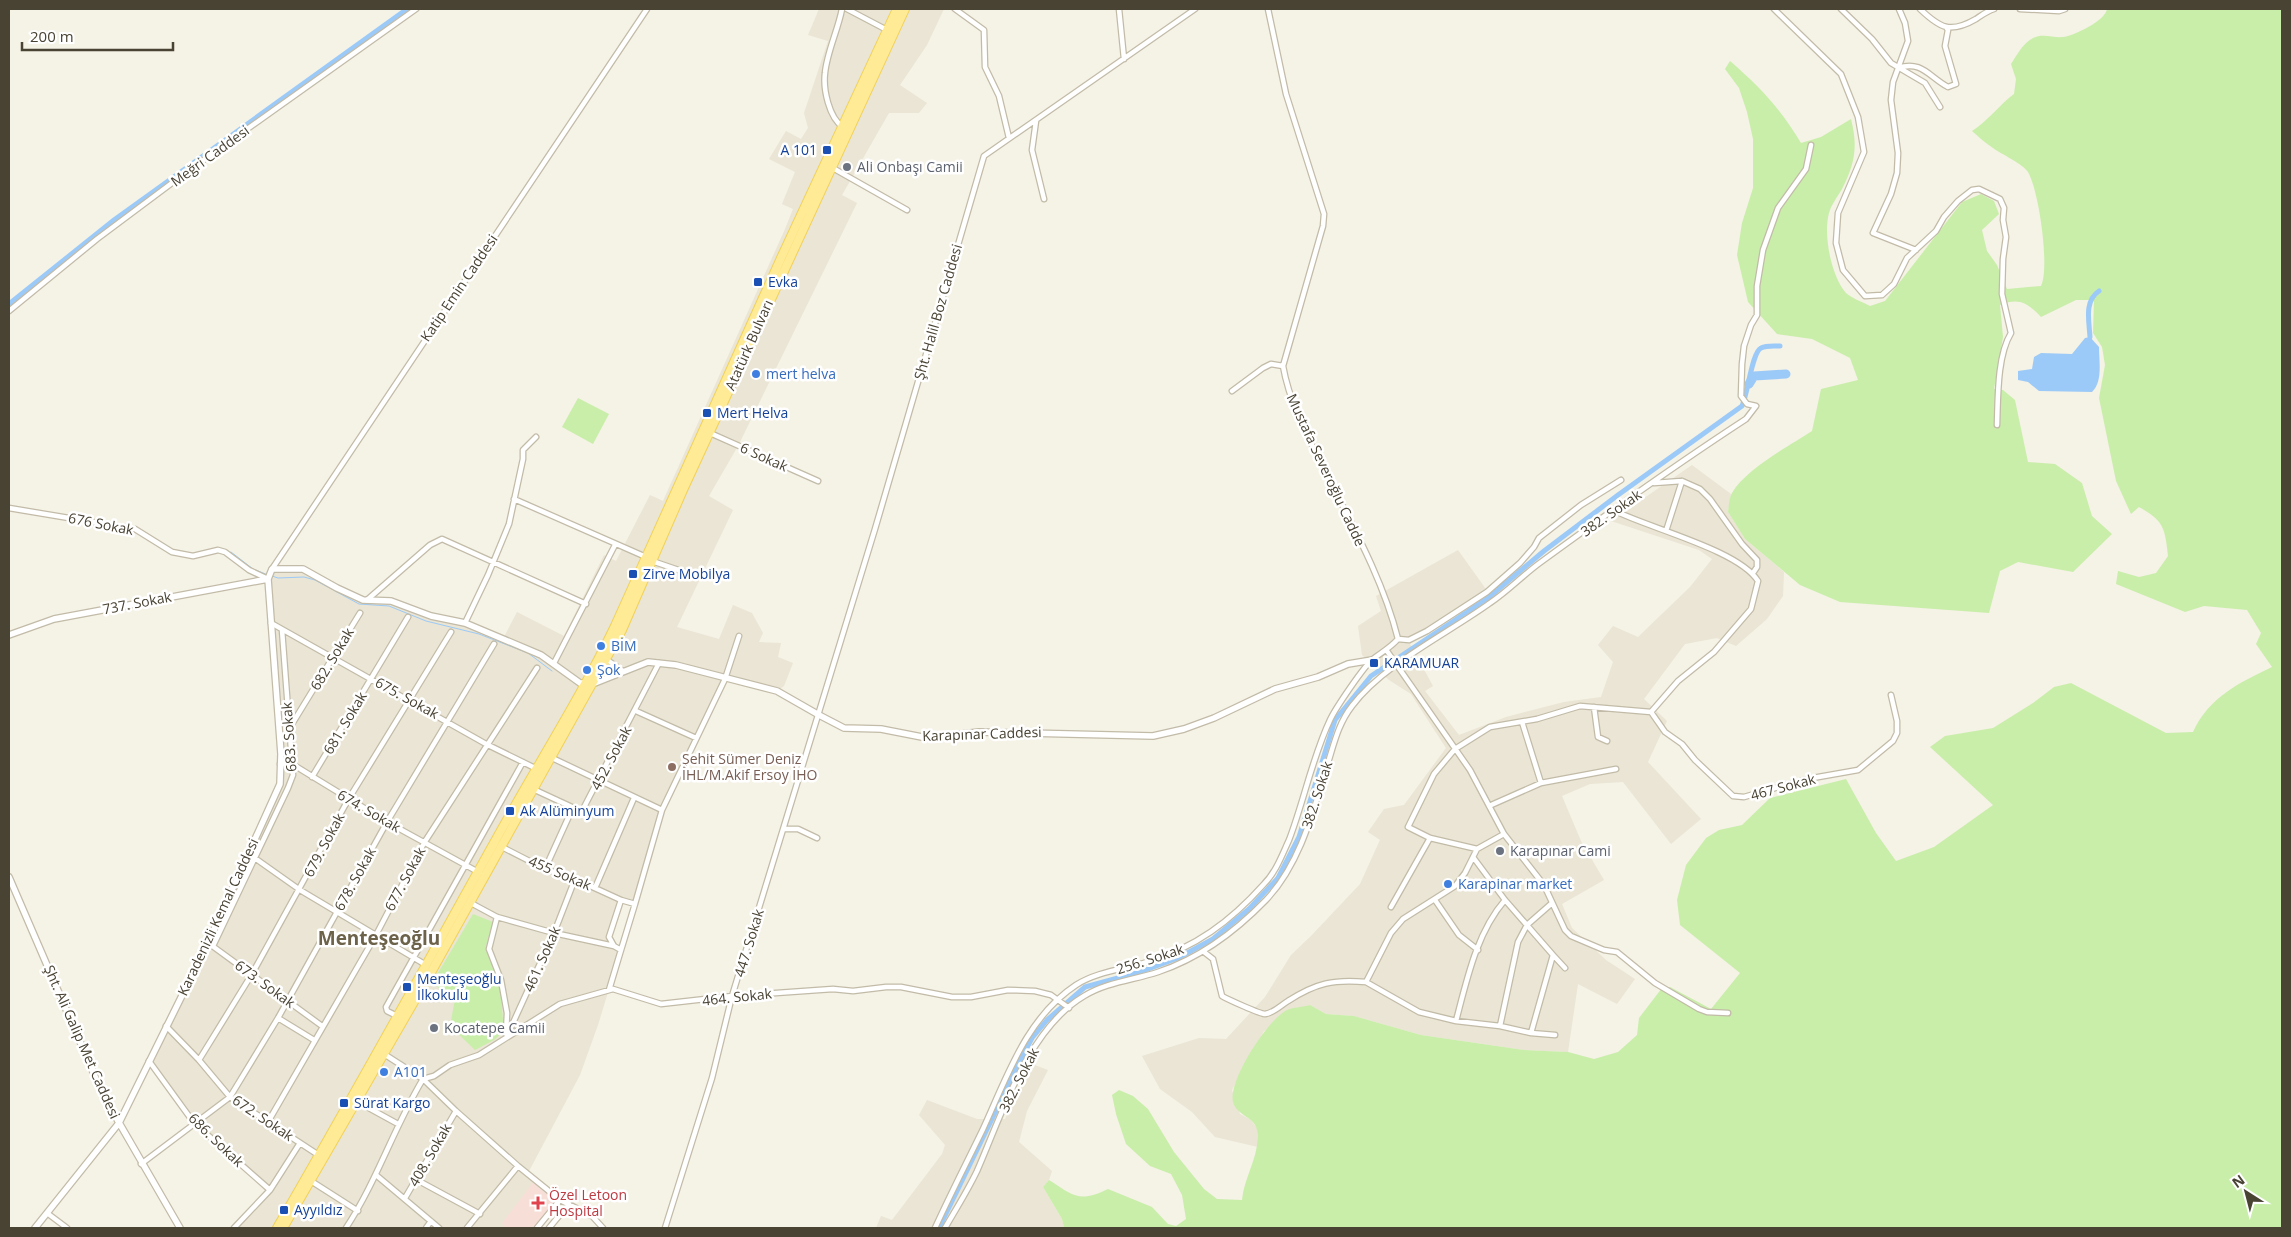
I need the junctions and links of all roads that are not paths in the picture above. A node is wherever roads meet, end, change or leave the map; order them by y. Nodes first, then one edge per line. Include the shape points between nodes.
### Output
1 (416, 9) edge
2 (647, 9) edge
3 (842, 9) edge
4 (847, 9) edge
5 (897, 9) edge
6 (905, 9) edge
7 (955, 9) edge
8 (1119, 9) edge
9 (1195, 9) edge
10 (1268, 9) edge
11 (1774, 9) edge
12 (1841, 9) edge
13 (1899, 9) edge
14 (1920, 9) edge
15 (1994, 9) edge
16 (2020, 9) edge
17 (2066, 9) edge
18 (1946, 27) junction
19 (887, 30) junction
20 (1124, 59) junction
21 (1898, 68) junction
22 (1940, 107) dead end
23 (1036, 121) junction
24 (845, 129) junction
25 (1009, 138) junction
26 (1811, 145) dead end
27 (831, 167) junction
28 (1044, 199) dead end
29 (907, 210) dead end
30 (1916, 250) junction
31 (9, 311) edge
32 (1283, 366) junction
33 (1232, 391) dead end
34 (1997, 424) dead end
35 (710, 433) junction
36 (536, 438) dead end
37 (1621, 480) dead end
38 (818, 481) dead end
39 (1682, 481) junction
40 (1654, 484) junction
41 (514, 499) junction
42 (9, 508) edge
43 (1613, 510) junction
44 (1666, 531) junction
45 (616, 545) junction
46 (649, 559) junction
47 (493, 561) junction
48 (1753, 573) junction
49 (270, 574) junction
50 (699, 578) dead end
51 (367, 600) junction
52 (586, 604) junction
53 (360, 613) dead end
54 (408, 616) dead end
55 (271, 623) junction
56 (465, 623) junction
57 (282, 630) junction
58 (451, 632) dead end
59 (9, 635) edge
60 (739, 636) dead end
61 (1398, 639) junction
62 (494, 644) dead end
63 (1387, 651) junction
64 (333, 657) junction
65 (604, 658) junction
66 (1372, 660) junction
67 (554, 663) junction
68 (659, 663) junction
69 (1396, 665) junction
70 (537, 668) dead end
71 (623, 671) junction
72 (372, 679) junction
73 (725, 679) junction
74 (591, 682) junction
75 (1891, 696) dead end
76 (409, 700) junction
77 (1594, 707) junction
78 (636, 711) junction
79 (1651, 712) junction
80 (818, 715) junction
81 (448, 722) junction
82 (1522, 722) junction
83 (288, 730) junction
84 (696, 738) junction
85 (1606, 741) dead end
86 (486, 744) junction
87 (1455, 749) junction
88 (548, 756) junction
89 (523, 762) junction
90 (280, 764) junction
91 (292, 764) junction
92 (1616, 769) dead end
93 (540, 771) junction
94 (312, 777) junction
95 (599, 781) junction
96 (1541, 783) junction
97 (533, 789) junction
98 (634, 798) junction
99 (348, 800) junction
100 (1489, 806) junction
101 (574, 808) junction
102 (662, 810) junction
103 (387, 822) junction
104 (784, 830) junction
105 (1504, 834) junction
106 (817, 838) dead end
107 (1430, 838) junction
108 (424, 843) junction
109 (500, 846) junction
110 (1477, 849) junction
111 (251, 855) junction
112 (1473, 856) junction
113 (465, 865) junction
114 (545, 869) junction
115 (481, 873) junction
116 (9, 877) edge
117 (575, 879) junction
118 (595, 888) junction
119 (300, 890) junction
120 (621, 900) junction
121 (1435, 900) junction
122 (1506, 900) junction
123 (469, 902) junction
124 (635, 904) junction
125 (1551, 904) junction
126 (1391, 907) dead end
127 (336, 913) junction
128 (497, 917) junction
129 (1528, 925) junction
130 (554, 933) junction
131 (376, 935) junction
132 (210, 944) junction
133 (614, 946) junction
134 (621, 950) junction
135 (1478, 950) junction
136 (1204, 952) junction
137 (1553, 956) junction
138 (414, 958) junction
139 (426, 965) junction
140 (1565, 968) dead end
141 (252, 974) junction
142 (1366, 982) junction
143 (609, 990) junction
144 (732, 996) junction
145 (288, 1000) junction
146 (1059, 1000) junction
147 (1068, 1008) junction
148 (1728, 1013) dead end
149 (397, 1016) junction
150 (278, 1018) junction
151 (1456, 1021) junction
152 (166, 1026) junction
153 (322, 1026) junction
154 (1500, 1026) junction
155 (1531, 1033) junction
156 (1555, 1035) dead end
157 (506, 1037) junction
158 (314, 1040) junction
159 (384, 1054) junction
160 (199, 1060) junction
161 (149, 1061) junction
162 (423, 1079) junction
163 (230, 1097) junction
164 (356, 1101) junction
165 (456, 1111) junction
166 (268, 1122) junction
167 (119, 1123) junction
168 (194, 1123) junction
169 (398, 1124) junction
170 (300, 1143) junction
171 (322, 1155) junction
172 (141, 1164) junction
173 (518, 1166) junction
174 (376, 1175) junction
175 (417, 1180) junction
176 (311, 1181) junction
177 (270, 1190) junction
178 (405, 1198) junction
179 (560, 1200) junction
180 (569, 1204) junction
181 (358, 1211) junction
182 (47, 1213) junction
183 (480, 1214) junction
184 (431, 1222) junction
185 (35, 1228) edge
186 (67, 1228) edge
187 (180, 1228) edge
188 (234, 1228) edge
189 (277, 1228) edge
190 (283, 1228) edge
191 (346, 1228) edge
192 (426, 1228) edge
193 (439, 1228) edge
194 (467, 1228) edge
195 (537, 1228) edge
196 (549, 1228) edge
197 (603, 1228) edge
198 (665, 1228) edge
199 (935, 1228) edge
200 (945, 1228) edge

1 - 31 street, Meğri Caddesi via 184,174
2 - 49 street, Katip Emin Caddesi
3 - 24 street via 825,74 830,113
4 - 19 street
5 - 19 main road, Atatürk Bulvarı
6 - 24 main road, Atatürk Bulvarı
7 - 25 street via 984,30 985,67 999,96
8 - 20 street
9 - 20 street, Şht. Halil Boz Caddesi
10 - 32 street, Mustafa Severoğlu Cadde via 1286,94 1324,214
11 - 30 street via 1841,74 1862,133 1864,152 1838,213 1836,243 1843,270 1865,296 1882,295 1894,284 1907,258
12 - 21 street
13 - 21 street via 1908,41
14 - 18 street via 1933,22
15 - 18 street via 1965,25
16 - 17 street
18 - 21 street via 1945,46 1956,84 1948,87 1917,66
19 - 24 main road, Atatürk Bulvarı
20 - 23 street, Şht. Halil Boz Caddesi
21 - 22 street via 1925,83
21 - 30 street via 1891,100 1898,153 1897,173 1873,233
23 - 25 street, Şht. Halil Boz Caddesi
23 - 28 street via 1032,150
24 - 27 main road, Atatürk Bulvarı
24 - 46 main road, Atatürk Bulvarı
25 - 80 street, Şht. Halil Boz Caddesi via 984,156
26 - 40 street, 382. Sokak via 1806,169 1778,208 1763,250 1757,286 1757,315 1744,346 1742,397 1747,404 1756,406 1746,419
27 - 29 street
27 - 35 main road, Atatürk Bulvarı
30 - 34 street via 1972,190 1979,189 2000,199 2004,208 2006,237 2002,294 2011,333 2006,341
32 - 33 street via 1271,364
32 - 61 street, Mustafa Severoğlu Cadde via 1286,386 1383,594
35 - 38 street, 6 Sokak
35 - 46 main road, Atatürk Bulvarı
36 - 41 street via 523,450
37 - 61 street via 1538,538 1520,563 1486,592 1427,631 1409,640
39 - 40 street
39 - 44 street
39 - 48 street via 1700,489 1710,499 1757,560
40 - 43 street, 382. Sokak
41 - 45 street
41 - 47 street via 509,524
42 - 49 street, 676 Sokak via 134,529 172,552 193,556 218,550 249,570
43 - 44 street
43 - 69 street, 382. Sokak via 1539,563 1494,601
44 - 48 street via 1705,546
45 - 46 street
45 - 52 street
46 - 50 street
46 - 65 main road, Atatürk Bulvarı via 622,630
47 - 51 street via 438,540
47 - 52 street
47 - 56 street
48 - 79 street via 1758,580 1751,609 1714,652 1678,680
49 - 51 street, 737. Sokak via 303,569
49 - 55 street, Karadenizli Kemal Caddesi
49 - 59 street, 737. Sokak via 54,619
51 - 56 street, 737. Sokak via 391,601 431,616
52 - 67 street
53 - 64 street, 682. Sokak
54 - 72 street, 681. Sokak
55 - 57 street, 675. Sokak
55 - 90 street, Karadenizli Kemal Caddesi
56 - 67 street, 737. Sokak
57 - 64 street, 675. Sokak
57 - 83 street, 683. Sokak
58 - 76 street, 679. Sokak
60 - 73 street
61 - 63 street, 256. Sokak
62 - 81 street, 678. Sokak
63 - 66 street, 256. Sokak
63 - 69 street
64 - 72 street, 675. Sokak
64 - 83 street, 682. Sokak
65 - 71 street
65 - 74 main road, Atatürk Bulvarı
66 - 80 street, Karapınar Caddesi via 1348,664 1276,689 1214,718 1153,736 979,732 927,738 881,729 844,728
66 - 146 street, 256. Sokak via 1330,718 1280,862 1265,883 1224,923 1193,944 1164,957 1097,976 1078,984
67 - 74 street, 737. Sokak via 580,682
68 - 71 street, Karapınar Caddesi via 648,662
68 - 73 street, Karapınar Caddesi
68 - 78 street, 452. Sokak
69 - 87 street
69 - 136 street, 382. Sokak via 1353,704 1338,727 1312,817 1296,855 1277,886 1266,900
70 - 86 street, 677. Sokak
71 - 74 street, Karapınar Caddesi
72 - 76 street, 675. Sokak
72 - 94 street, 681. Sokak
73 - 80 street, Karapınar Caddesi via 777,691
73 - 84 street
74 - 88 main road, Atatürk Bulvarı
75 - 79 street, 467 Sokak via 1897,721 1894,741 1858,770 1744,797 1733,796 1694,760 1682,744 1665,732
76 - 81 street, 675. Sokak
76 - 99 street, 679. Sokak
77 - 79 street
77 - 82 street via 1580,706
77 - 85 street via 1596,732
78 - 84 street
78 - 95 street, 452. Sokak
80 - 104 street, 447. Sokak
81 - 86 street, 675. Sokak
81 - 103 street, 678. Sokak
82 - 87 street via 1490,727
82 - 96 street
83 - 91 street, 683. Sokak
84 - 102 street
86 - 89 street, 675. Sokak
86 - 108 street, 677. Sokak
87 - 100 street
87 - 107 street via 1434,774 1408,828
88 - 93 main road, Atatürk Bulvarı
88 - 95 street
89 - 93 street, 675. Sokak
89 - 113 street
90 - 91 street
90 - 111 street, Karadenizli Kemal Caddesi via 280,784
91 - 94 street, 674. Sokak
91 - 111 street, 683. Sokak via 288,788
92 - 96 street
93 - 97 main road
93 - 115 main road
94 - 99 street, 674. Sokak
95 - 98 street
95 - 101 street, 452. Sokak via 582,811
96 - 100 street
97 - 101 street
97 - 109 main road
98 - 102 street
98 - 118 street
99 - 103 street, 674. Sokak
99 - 119 street, 679. Sokak
100 - 105 street
101 - 114 street, 452. Sokak
102 - 124 street
103 - 108 street, 674. Sokak
103 - 127 street, 678. Sokak
104 - 106 street via 798,829
104 - 144 street, 447. Sokak
105 - 110 street
105 - 125 street via 1544,885
107 - 110 street
107 - 126 street
108 - 113 street, 674. Sokak
108 - 131 street, 677. Sokak
109 - 114 street, 455 Sokak
109 - 115 main road
110 - 112 street
111 - 119 street
111 - 132 street, Karadenizli Kemal Caddesi
112 - 121 street via 1460,880
112 - 122 street
113 - 115 street, 674. Sokak
113 - 138 street
114 - 117 street, 455 Sokak
115 - 123 main road
115 - 139 main road
116 - 167 street, Şht. Ali Galip Met Caddesi via 103,1095
117 - 118 street, 455 Sokak
117 - 130 street, 461. Sokak
118 - 120 street, 455 Sokak
119 - 127 street
119 - 141 street, 679. Sokak
120 - 124 street, 455 Sokak
120 - 133 street via 609,937
121 - 135 street via 1460,935
121 - 142 street via 1403,919 1391,933
122 - 129 street
122 - 135 street via 1485,927
123 - 128 street
123 - 159 main road
124 - 134 street
125 - 129 street
125 - 148 street via 1571,936 1617,952 1655,983 1699,1009
127 - 131 street
127 - 145 street, 678. Sokak
128 - 130 street
128 - 157 street via 489,949 501,980 507,1013
129 - 137 street
129 - 154 street via 1516,948
130 - 133 street
130 - 157 street, 461. Sokak
131 - 138 street
131 - 153 street, 677. Sokak
132 - 141 street, 673. Sokak
132 - 152 street, Karadenizli Kemal Caddesi
133 - 134 street
134 - 143 street
135 - 151 street
136 - 142 street via 1213,960 1222,996 1263,1014 1325,982
136 - 147 street, 382. Sokak via 1157,972 1103,987
137 - 140 street
137 - 155 street
138 - 139 street
138 - 149 street via 386,1007
139 - 149 main road
141 - 145 street, 673. Sokak
141 - 160 street, 679. Sokak
142 - 151 street via 1419,1012
143 - 144 street, 464. Sokak via 662,1004
143 - 157 street via 560,1004
144 - 146 street, 464. Sokak via 886,987 952,997 1035,990
144 - 198 street, 447. Sokak via 712,1078
145 - 150 street, 678. Sokak
145 - 153 street, 673. Sokak
146 - 147 street, 464. Sokak
146 - 199 street, 256. Sokak via 1024,1041 1012,1062
147 - 200 street, 382. Sokak via 1034,1047 975,1174
149 - 171 main road
150 - 158 street
150 - 163 street, 678. Sokak
151 - 154 street
152 - 160 street, 672. Sokak
152 - 161 street, Karadenizli Kemal Caddesi
153 - 158 street, 677. Sokak
154 - 155 street
155 - 156 street
157 - 162 street via 479,1055
158 - 166 street, 677. Sokak
159 - 162 street
159 - 164 main road
160 - 163 street, 672. Sokak
161 - 167 street, Karadenizli Kemal Caddesi
161 - 168 street, 686. Sokak
162 - 165 street
162 - 169 street
163 - 166 street, 672. Sokak
163 - 168 street, 678. Sokak
164 - 169 street
164 - 171 main road
165 - 173 street
165 - 175 street, 408. Sokak
166 - 170 street, 672. Sokak
167 - 172 street, Şht. Ali Galip Met Caddesi
167 - 182 street, Karadenizli Kemal Caddesi
168 - 172 street, 678. Sokak
168 - 177 street, 686. Sokak
169 - 174 street
170 - 171 street, 672. Sokak
170 - 177 street
171 - 176 main road
171 - 189 main road
172 - 187 street, Şht. Ali Galip Met Caddesi
173 - 179 street
173 - 183 street
174 - 178 street
174 - 181 street
175 - 178 street, 408. Sokak
175 - 183 street
176 - 181 street
176 - 190 main road
177 - 188 street
178 - 184 street
179 - 180 street
179 - 195 street
180 - 196 street
180 - 197 street via 592,1216
181 - 191 street
182 - 185 street, Karadenizli Kemal Caddesi
182 - 186 street
183 - 194 street
184 - 192 street
184 - 193 street

